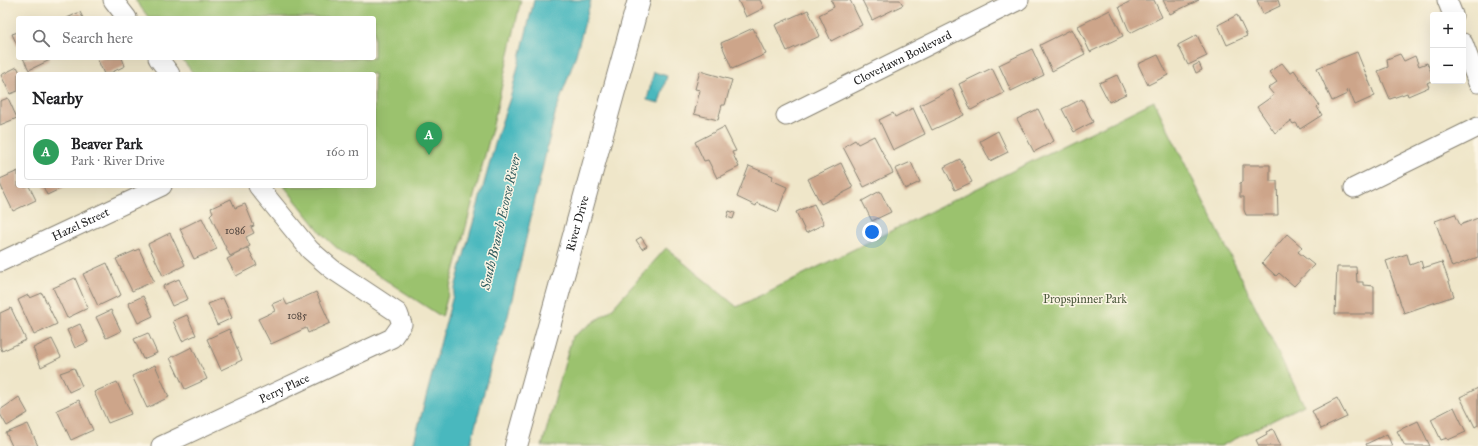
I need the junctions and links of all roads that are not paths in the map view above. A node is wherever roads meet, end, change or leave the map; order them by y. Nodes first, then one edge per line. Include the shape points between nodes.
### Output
1 (113, 0) edge
2 (639, 0) edge
3 (1019, 0) edge
4 (1447, 0) edge
5 (1452, 12) edge
6 (125, 16) edge
7 (1465, 48) edge
8 (160, 60) edge
9 (168, 72) edge
10 (1478, 83) edge
11 (786, 116) dead end
12 (1478, 127) edge
13 (158, 188) edge
14 (260, 188) edge
15 (1354, 188) dead end
16 (0, 262) edge
17 (161, 446) edge
18 (516, 446) edge

1 - 6 street
2 - 18 street, River Drive
3 - 11 street, Cloverlawn Boulevard
4 - 5 street
7 - 10 street
8 - 9 street
12 - 15 street
13 - 16 street, Hazel Street
14 - 17 street, Perry Place via 310,250 332,270 398,313 402,324 392,338

